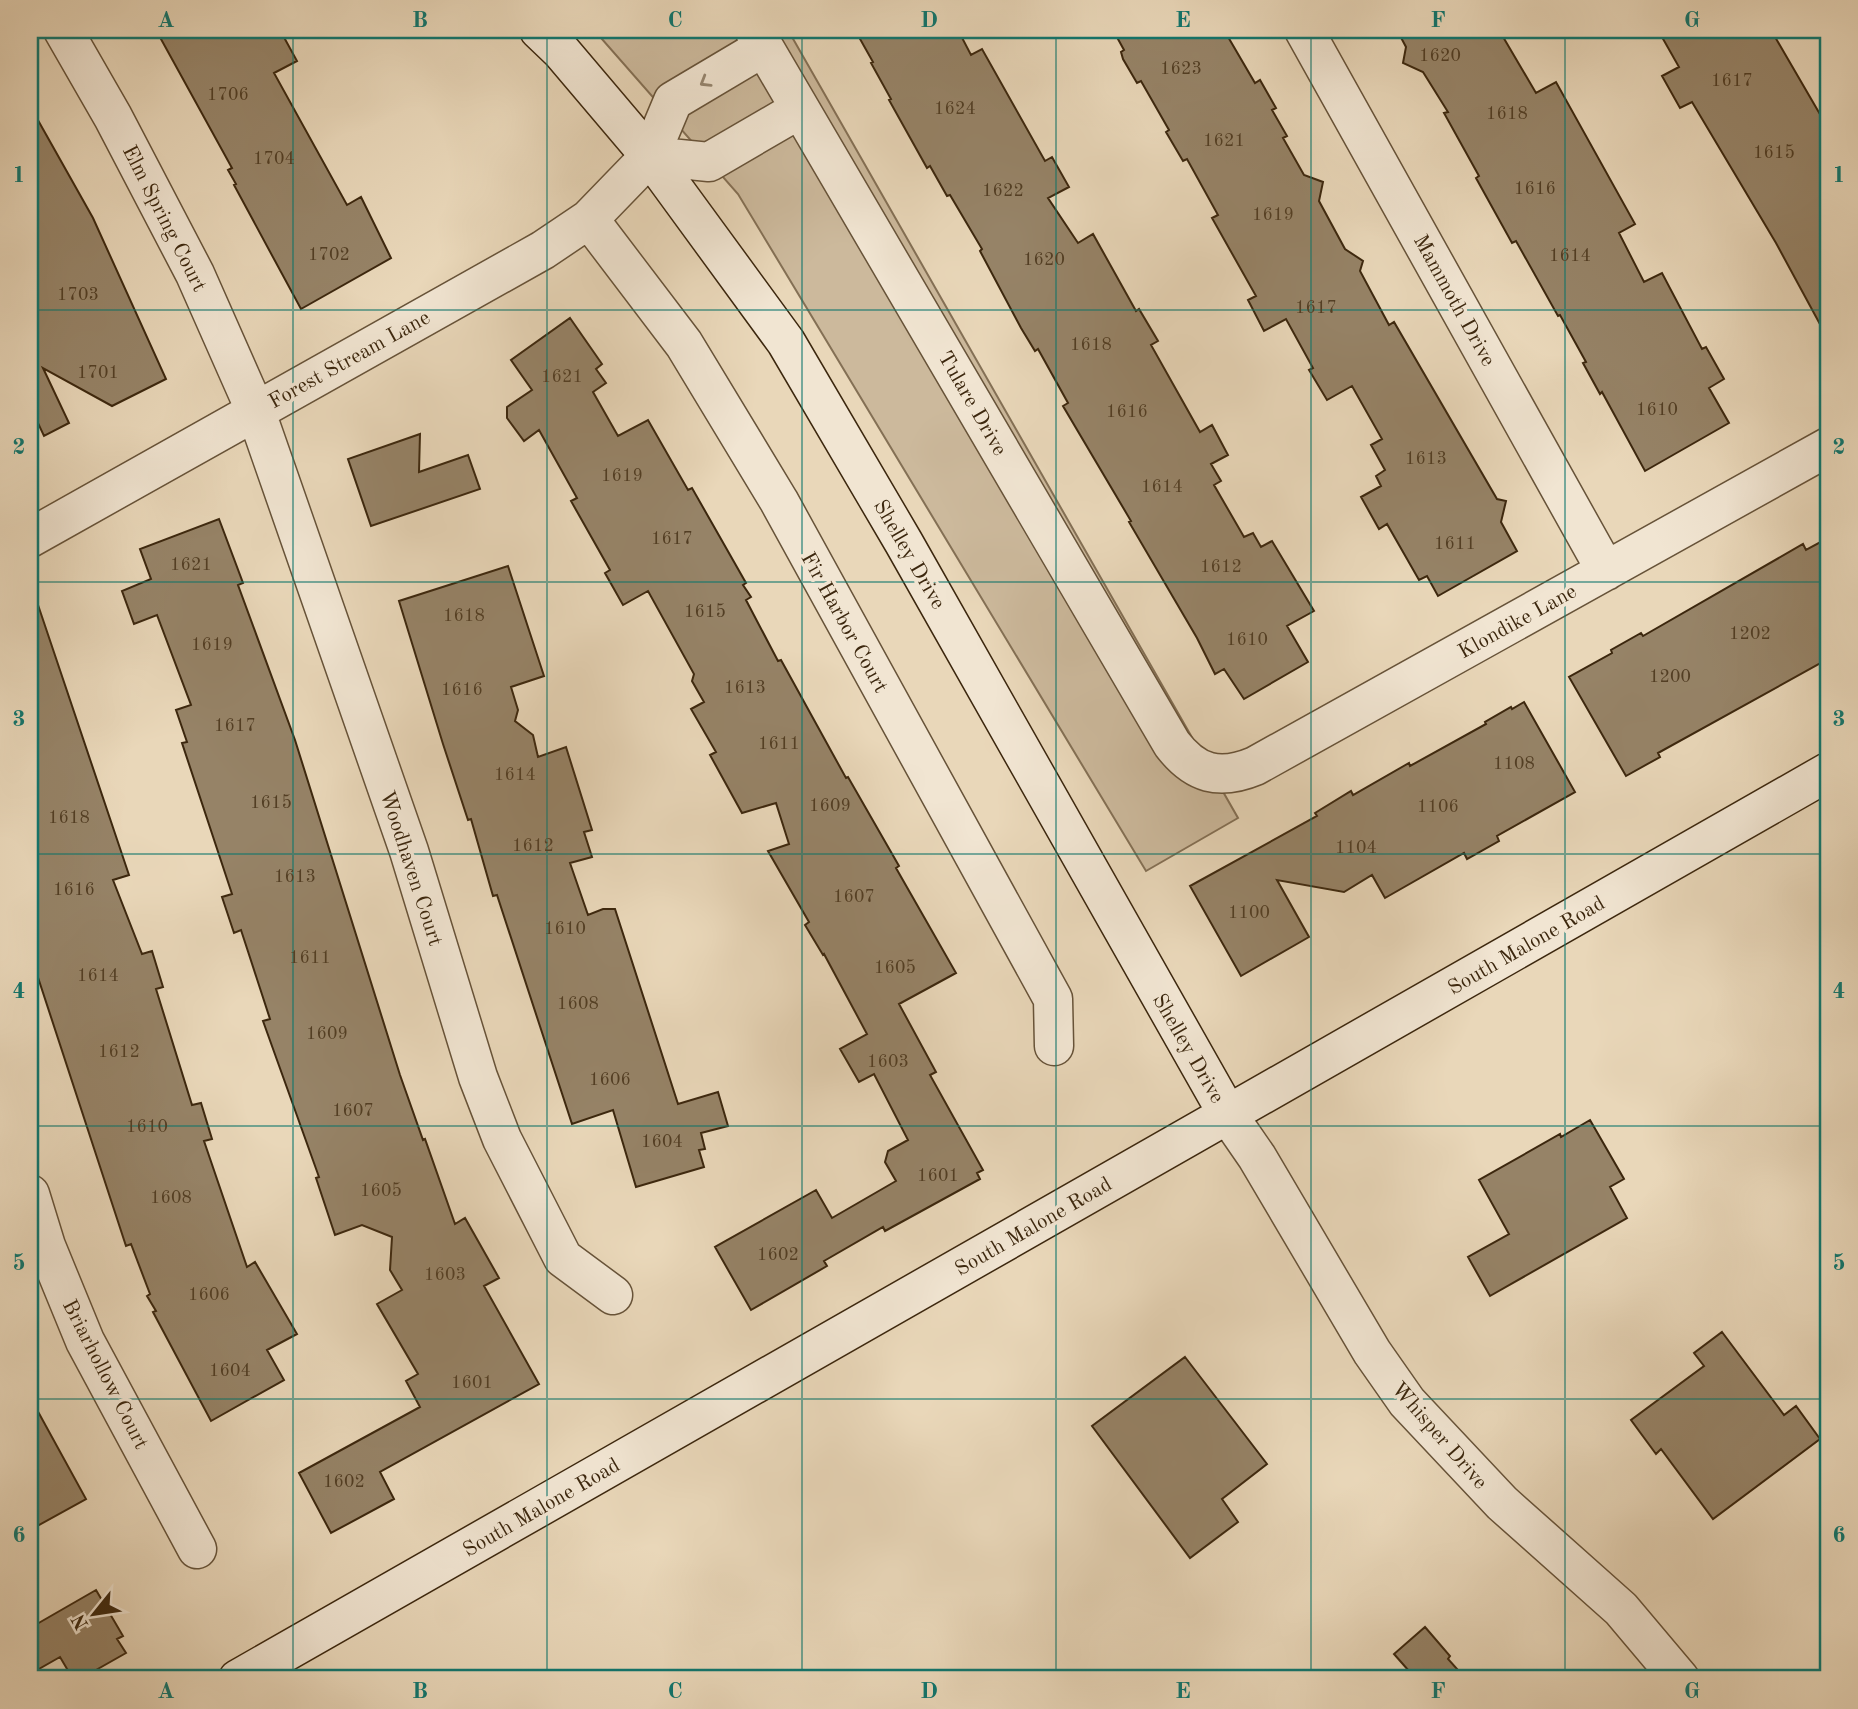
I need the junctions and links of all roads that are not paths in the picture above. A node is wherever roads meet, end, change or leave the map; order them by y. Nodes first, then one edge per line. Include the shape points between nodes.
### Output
1 (63, 30) edge
2 (539, 30) edge
3 (1304, 30) edge
4 (759, 38) edge
5 (800, 109) junction
6 (650, 156) junction
7 (589, 219) junction
8 (256, 412) junction
9 (1828, 447) edge
10 (30, 538) edge
11 (1606, 571) junction
12 (1200, 769) joint
13 (1828, 772) edge
14 (1054, 1046) dead end
15 (1228, 1115) junction
16 (30, 1194) edge
17 (613, 1295) dead end
18 (197, 1549) dead end
19 (238, 1679) edge
20 (1680, 1679) edge

1 - 8 street, Elm Spring Court via 195,274
2 - 6 street, Shelley Drive
3 - 11 street, Mammoth Drive
4 - 5 street, Tulare Drive
4 -> 6 street, Forest Stream Lane via 673,101
5 - 6 street via 709,162
5 - 12 street, Tulare Drive via 1172,744
6 - 7 street, Forest Stream Lane
6 - 15 street, Shelley Drive via 786,342
7 - 8 street, Forest Stream Lane via 543,250
7 - 14 street, Fir Harbor Court via 684,344 779,501 1053,999
8 - 10 street, Forest Stream Lane
8 - 17 street, Woodhaven Court via 409,851 478,1077 502,1139 563,1258
9 - 11 street, Klondike Lane
11 - 12 street, Klondike Lane via 1255,766 1237,773
13 - 15 street, South Malone Road
15 - 19 street, South Malone Road
15 - 20 street, Whisper Drive via 1407,1402 1502,1503 1621,1609
16 - 18 street, Briarhollow Court via 85,1341

